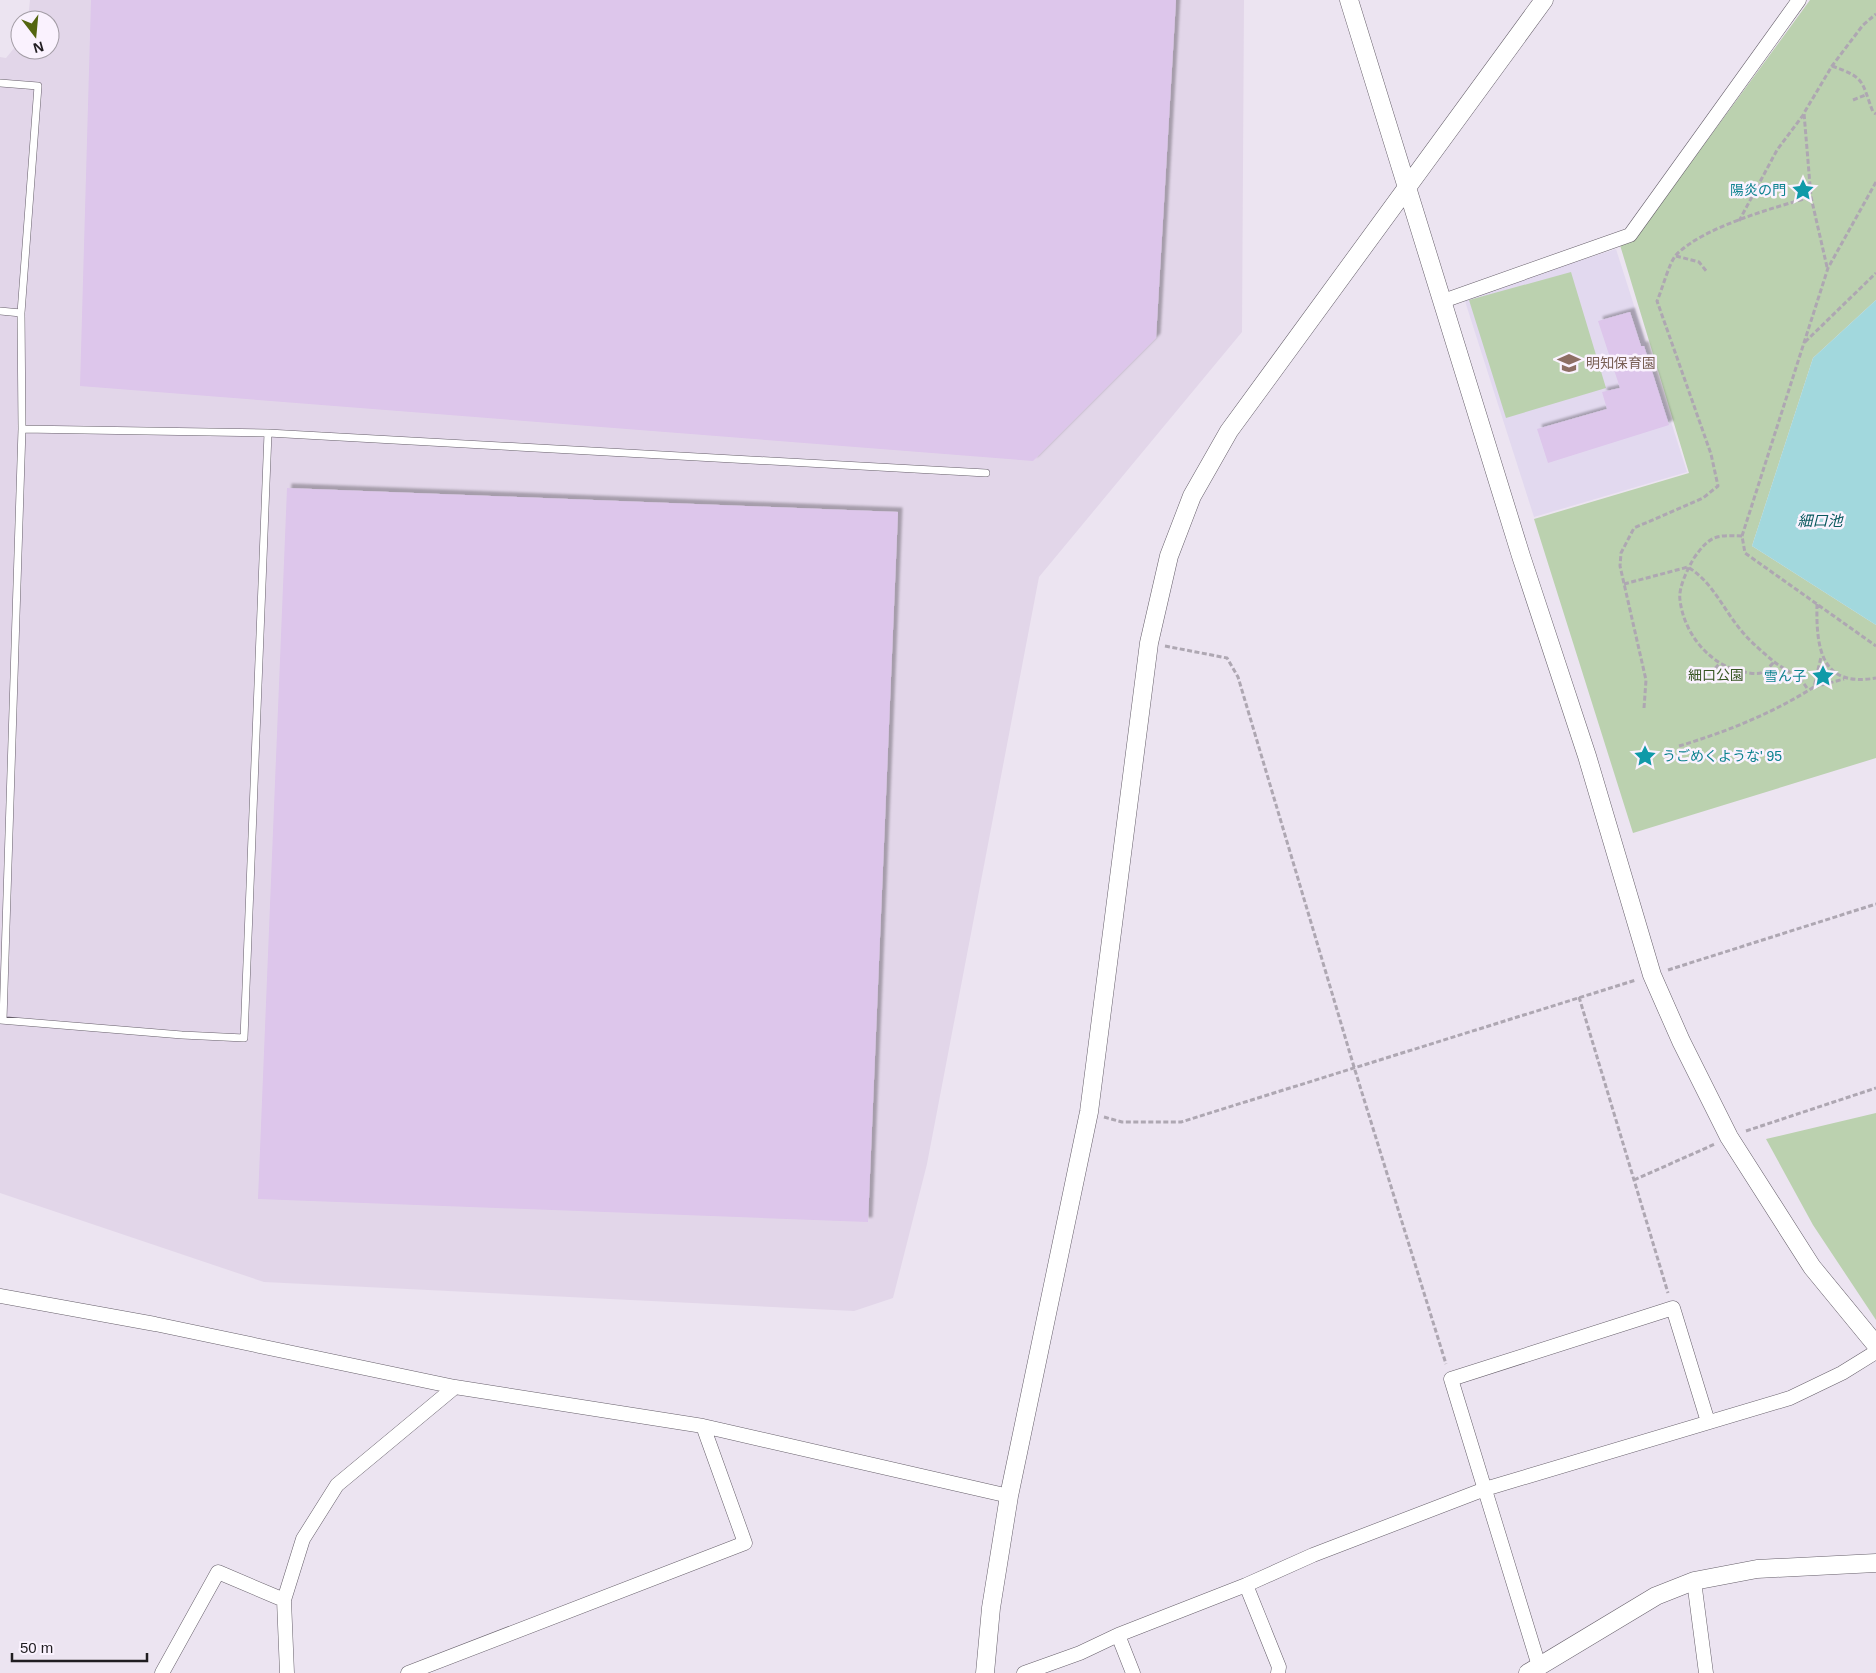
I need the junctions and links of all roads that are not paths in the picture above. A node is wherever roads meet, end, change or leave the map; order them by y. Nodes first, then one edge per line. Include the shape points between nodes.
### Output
1 (1349, 0) edge
2 (1544, 0) edge
3 (1799, 0) edge
4 (0, 83) edge
5 (1407, 187) junction
6 (1443, 301) junction
7 (0, 311) edge
8 (22, 313) junction
9 (22, 429) junction
10 (268, 433) junction
11 (986, 473) dead end
12 (2, 1020) edge
13 (0, 1296) edge
14 (1876, 1345) edge
15 (1876, 1352) edge
16 (455, 1387) junction
17 (1708, 1422) junction
18 (703, 1426) junction
19 (1485, 1489) junction
20 (1009, 1496) junction
21 (1876, 1563) edge
22 (1694, 1581) junction
23 (1246, 1585) junction
24 (284, 1600) junction
25 (1118, 1635) junction
26 (1043, 1670) edge
27 (1534, 1670) edge
28 (162, 1673) edge
29 (287, 1673) edge
30 (408, 1673) edge
31 (985, 1673) edge
32 (1024, 1673) edge
33 (1133, 1673) edge
34 (1278, 1673) edge
35 (1706, 1673) edge

1 - 5 street
2 - 5 street
3 - 6 street via 1630,235
4 - 8 lane via 38,86
5 - 6 street
5 - 20 street via 1229,431 1196,488 1170,556 1149,642 1089,1112
6 - 14 street via 1521,556 1587,756 1652,975 1729,1137 1812,1267
7 - 8 lane
8 - 9 lane
9 - 10 lane
9 - 12 lane
10 - 11 lane
10 - 12 lane via 244,1038
13 - 16 street via 155,1324
15 - 17 street via 1790,1398
16 - 18 street
16 - 24 street via 336,1486 303,1539
17 - 19 street
17 - 19 street via 1673,1308 1451,1379
18 - 20 street
18 - 30 street via 745,1543
19 - 23 street via 1313,1555
19 - 27 street
20 - 31 street via 991,1608
21 - 22 street via 1757,1569
22 - 27 street via 1656,1596
22 - 35 street
23 - 25 street
23 - 34 street via 1279,1667
24 - 28 street via 218,1572
24 - 29 street
25 - 26 street
25 - 33 street
26 - 32 street

